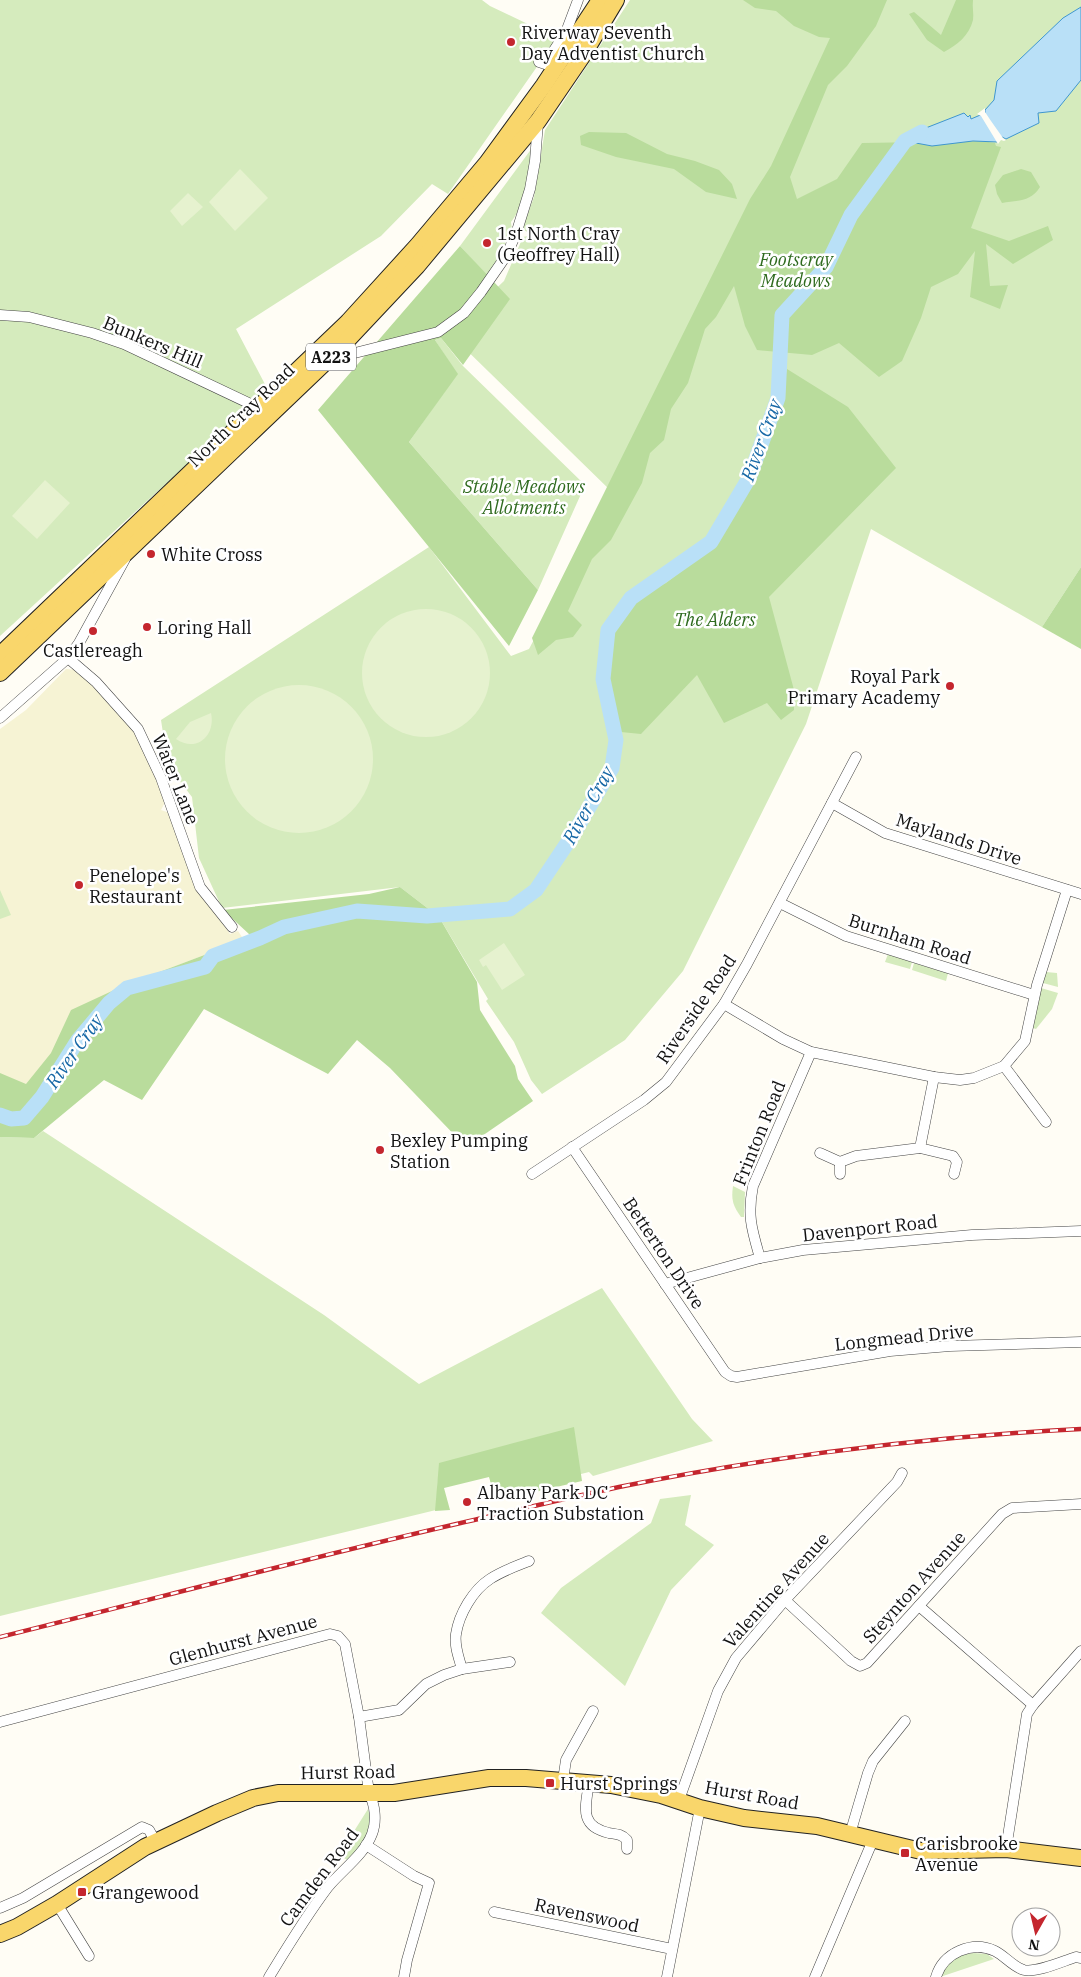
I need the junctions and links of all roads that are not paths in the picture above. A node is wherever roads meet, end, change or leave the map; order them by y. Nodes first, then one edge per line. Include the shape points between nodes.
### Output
1 (578, 0) edge
2 (600, 0) edge
3 (616, 0) edge
4 (539, 62) dead end
5 (538, 121) junction
6 (0, 314) edge
7 (327, 360) junction
8 (258, 408) junction
9 (131, 548) junction
10 (0, 655) edge
11 (68, 658) junction
12 (0, 673) edge
13 (0, 718) edge
14 (856, 757) dead end
15 (832, 803) junction
16 (1067, 890) junction
17 (1081, 894) edge
18 (780, 903) junction
19 (232, 927) dead end
20 (1034, 996) junction
21 (724, 1004) junction
22 (811, 1052) junction
23 (1004, 1066) junction
24 (934, 1077) junction
25 (1046, 1122) dead end
26 (572, 1147) junction
27 (920, 1148) junction
28 (820, 1153) dead end
29 (840, 1162) junction
30 (532, 1174) dead end
31 (840, 1174) dead end
32 (954, 1174) dead end
33 (1081, 1231) edge
34 (760, 1258) junction
35 (666, 1284) junction
36 (1081, 1342) edge
37 (731, 1376) joint
38 (902, 1473) dead end
39 (1081, 1504) edge
40 (529, 1561) dead end
41 (786, 1600) junction
42 (919, 1606) junction
43 (1081, 1651) edge
44 (510, 1662) dead end
45 (462, 1669) junction
46 (1033, 1705) junction
47 (593, 1711) dead end
48 (360, 1717) junction
49 (0, 1722) edge
50 (906, 1722) dead end
51 (563, 1780) junction
52 (589, 1782) junction
53 (370, 1793) junction
54 (679, 1800) junction
55 (700, 1808) junction
56 (850, 1834) junction
57 (873, 1840) junction
58 (155, 1842) junction
59 (366, 1845) junction
60 (627, 1849) dead end
61 (1006, 1849) junction
62 (1081, 1858) edge
63 (57, 1904) junction
64 (0, 1908) edge
65 (494, 1912) dead end
66 (0, 1934) edge
67 (672, 1949) junction
68 (89, 1956) dead end
69 (1081, 1958) edge
70 (269, 1977) edge
71 (404, 1977) edge
72 (667, 1977) edge
73 (814, 1977) edge
74 (936, 1977) edge

1 - 4 street via 566,32 545,64
2 - 8 main road, North Cray Road / A223 via 487,163 348,322
3 - 5 main road, North Cray Road / A223
5 - 7 main road, North Cray Road / A223 via 417,266
5 - 7 street via 530,189 516,234 501,263 464,313 438,332
6 - 8 street, Bunkers Hill via 29,317 124,344
7 - 9 main road, North Cray Road / A223
8 - 10 main road, North Cray Road / A223
9 - 11 street
9 - 12 main road, North Cray Road / A223
11 - 13 street
11 - 19 street, Water Lane via 96,682 138,729 161,778 200,887
14 - 15 street, Riverside Road
15 - 16 street, Maylands Drive via 885,833
15 - 18 street, Riverside Road
16 - 17 street, Maylands Drive
16 - 20 street
18 - 20 street, Burnham Road via 846,936
18 - 21 street, Riverside Road
20 - 23 street via 1025,1040
21 - 22 street via 782,1039
21 - 26 street, Riverside Road via 666,1082
22 - 24 street
22 - 34 street, Frinton Road via 753,1186 749,1219
23 - 24 street via 974,1078
23 - 25 street
24 - 27 street
26 - 30 street, Riverside Road
26 - 35 street, Betterton Drive
27 - 29 street via 856,1156
27 - 32 street via 952,1156 956,1162
28 - 29 street
29 - 31 street
33 - 34 street, Davenport Road via 954,1236 803,1250
34 - 35 street, Davenport Road
35 - 37 street, Betterton Drive via 725,1372
36 - 37 street, Longmead Drive via 890,1351
38 - 41 street, Valentine Avenue
39 - 42 street, Steynton Avenue via 1012,1508 1002,1514
40 - 45 street via 489,1579 475,1592 456,1635
41 - 42 street, Steynton Avenue via 860,1666 867,1663
41 - 54 street, Valentine Avenue via 736,1658 727,1674 704,1726
42 - 46 street
43 - 46 street
44 - 45 street
45 - 48 street via 426,1684 399,1710
46 - 61 street via 1027,1714
47 - 51 street via 566,1760
48 - 49 street, Glenhurst Avenue via 345,1644 338,1636 330,1634
48 - 53 street, Glenhurst Avenue
50 - 56 street via 873,1761
51 - 52 main road, Hurst Road
51 - 53 main road, Hurst Road via 489,1778 406,1791
52 - 54 main road, Hurst Road
52 - 60 street via 585,1813 590,1824 599,1830 623,1836 627,1840
53 - 58 main road, Hurst Road via 265,1795 227,1808
53 - 59 street, Camden Road via 374,1802 374,1820
54 - 55 main road, Hurst Road
55 - 56 main road, Hurst Road
55 - 67 street
56 - 57 main road, Hurst Road
57 - 61 main road, Hurst Road via 921,1851
57 - 73 street
58 - 63 main road, Hurst Road
58 - 64 street via 149,1830 142,1827 22,1899
59 - 70 street, Camden Road via 304,1919
59 - 71 street via 414,1876 430,1879
61 - 62 main road, Hurst Road
63 - 66 main road, Hurst Road
63 - 68 street
65 - 67 street, Ravenswood
67 - 72 street
69 - 74 street via 1033,1971 1024,1970 986,1947 973,1947 955,1952 944,1962

